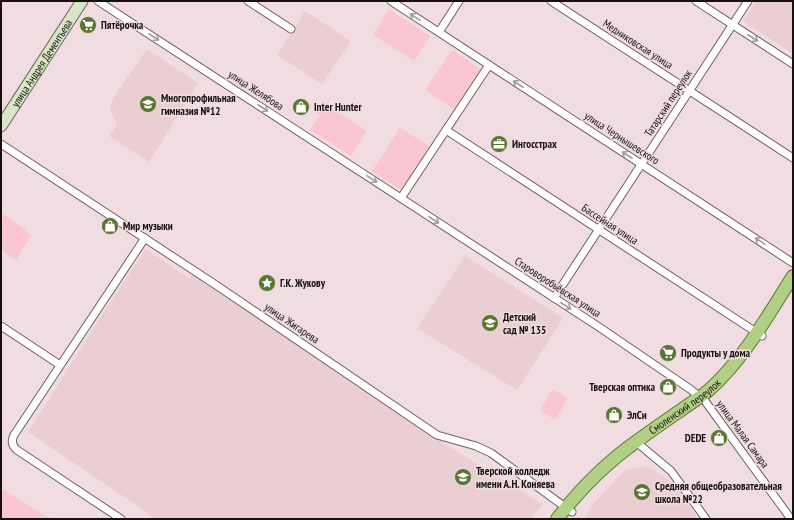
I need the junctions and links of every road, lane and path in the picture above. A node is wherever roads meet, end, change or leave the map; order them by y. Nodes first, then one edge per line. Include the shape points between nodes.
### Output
1 (82, 1) edge
2 (98, 1) edge
3 (248, 1) edge
4 (391, 1) edge
5 (459, 1) edge
6 (551, 1) edge
7 (696, 1) edge
8 (748, 1) edge
9 (733, 25) junction
10 (291, 29) dead end
11 (439, 32) junction
12 (489, 64) junction
13 (793, 64) edge
14 (689, 91) junction
15 (1, 126) edge
16 (446, 130) junction
17 (1, 144) edge
18 (793, 158) edge
19 (642, 164) junction
20 (401, 198) junction
21 (599, 230) junction
22 (145, 238) junction
23 (793, 263) edge
24 (793, 276) edge
25 (793, 288) edge
26 (554, 298) junction
27 (1, 326) edge
28 (760, 334) junction
29 (60, 365) junction
30 (702, 399) junction
31 (638, 444) junction
32 (568, 513) edge
33 (120, 519) edge
34 (557, 519) edge
35 (706, 519) edge
36 (791, 519) edge

1 - 15 street, улица Андрея Дементьева
2 -> 20 street, улица Желябова
3 - 10 street
11 -> 4 street, улица Чернышевского
5 - 11 street
6 - 14 street, Медниковская улица
7 - 9 street
8 - 9 street, Татарский переулок
9 -> 13 street
9 - 14 street, Татарский переулок
11 - 12 street, улица Чернышевского
12 - 16 street
19 -> 12 street, улица Чернышевского
14 - 18 street, Медниковская улица
14 - 19 street, Татарский переулок
16 - 20 street
16 - 21 street, Бассейная улица
17 - 22 street, улица Жигарева
19 - 21 street, Татарский переулок
23 -> 19 street, улица Чернышевского
20 -> 26 street, Староворобьёвская улица
21 - 26 street, Татарский переулок
21 - 28 street, Бассейная улица
22 - 29 street
22 - 32 street, улица Жигарева via 437,435 492,453
24 - 28 main road, Смоленский переулок
25 - 28 main road, Смоленский переулок
26 -> 30 street, Староворобьёвская улица
27 - 29 street
28 - 30 main road, Смоленский переулок
29 - 33 street via 14,435 12,445
30 - 31 main road, Смоленский переулок
30 - 36 street, улица Малая Самара
31 - 32 main road, Смоленский переулок via 600,470
31 - 35 street via 671,471
32 - 34 main road, Смоленский переулок

